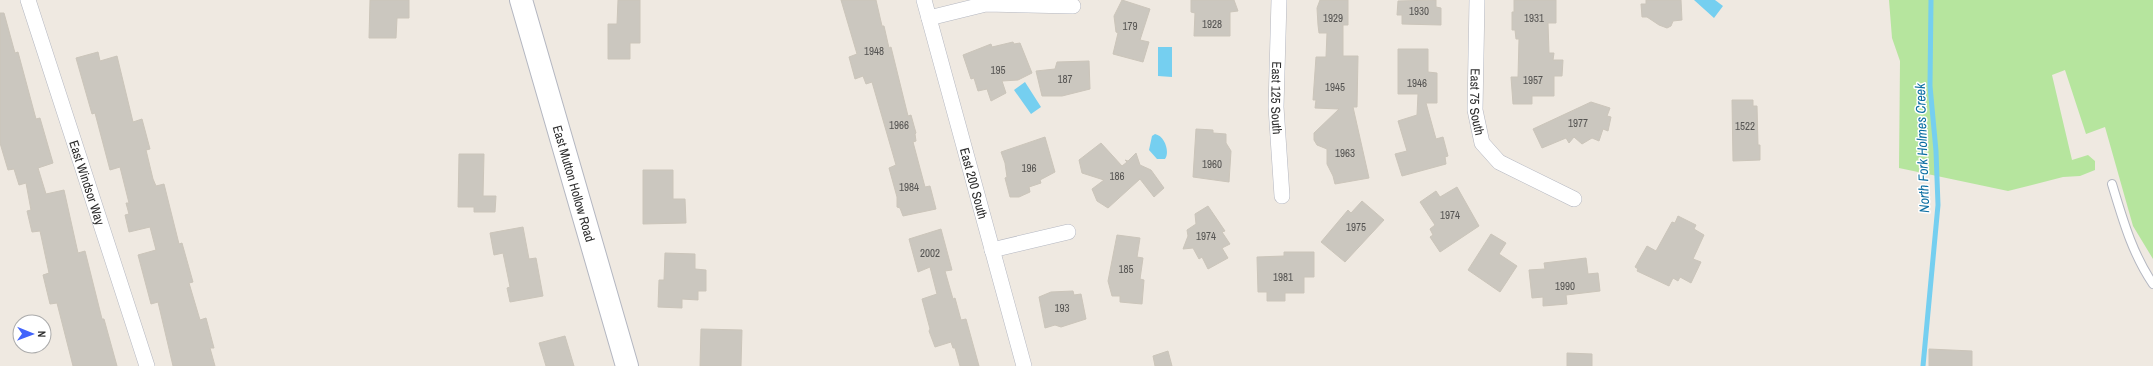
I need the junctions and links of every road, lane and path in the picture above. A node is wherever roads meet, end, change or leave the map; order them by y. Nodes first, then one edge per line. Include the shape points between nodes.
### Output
1 (28, 0) edge
2 (521, 0) edge
3 (924, 0) edge
4 (1278, 0) edge
5 (1478, 0) edge
6 (1073, 6) dead end
7 (929, 18) junction
8 (2112, 184) dead end
9 (1282, 196) dead end
10 (1574, 199) dead end
11 (1068, 232) dead end
12 (992, 250) junction
13 (2153, 284) edge
14 (147, 366) edge
15 (627, 366) edge
16 (1024, 366) edge

1 - 14 street, East Windsor Way
2 - 15 street, East Mutton Hollow Road
3 - 7 street, East 200 South
4 - 9 street, East 125 South via 1276,106
5 - 10 street, East 75 South via 1475,110 1482,143 1499,162
6 - 7 street via 986,4
7 - 12 street, East 200 South
8 - 13 lane via 2126,232 2141,266
11 - 12 street
12 - 16 street, East 200 South

